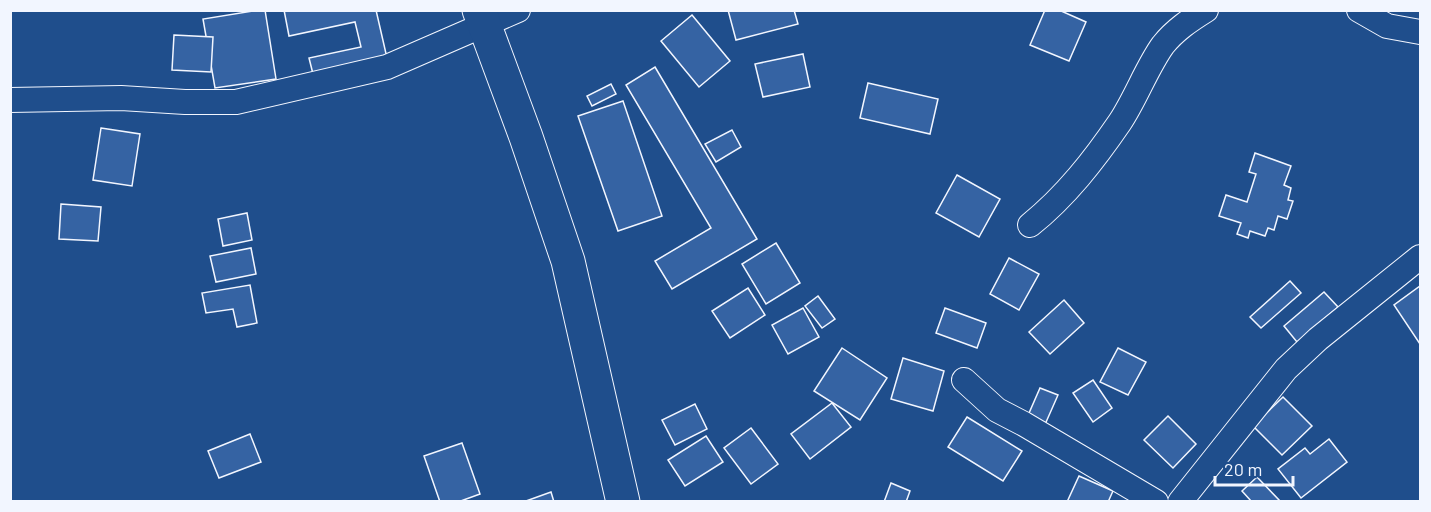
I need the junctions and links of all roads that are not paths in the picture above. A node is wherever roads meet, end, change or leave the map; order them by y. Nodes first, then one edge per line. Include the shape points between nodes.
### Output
1 (518, 10) edge
2 (1206, 10) edge
3 (1359, 10) edge
4 (482, 17) edge
5 (1420, 32) edge
6 (10, 100) edge
7 (1030, 225) dead end
8 (1420, 257) edge
9 (963, 380) dead end
10 (623, 501) edge
11 (1156, 501) edge
12 (1180, 501) edge

1 - 4 street
2 - 7 street via 1181,26 1163,45 1121,121 1077,181
3 - 5 street via 1387,26
4 - 6 street via 387,67 236,102
4 - 10 main road via 568,261
8 - 12 street via 1286,369
9 - 11 street via 997,410

